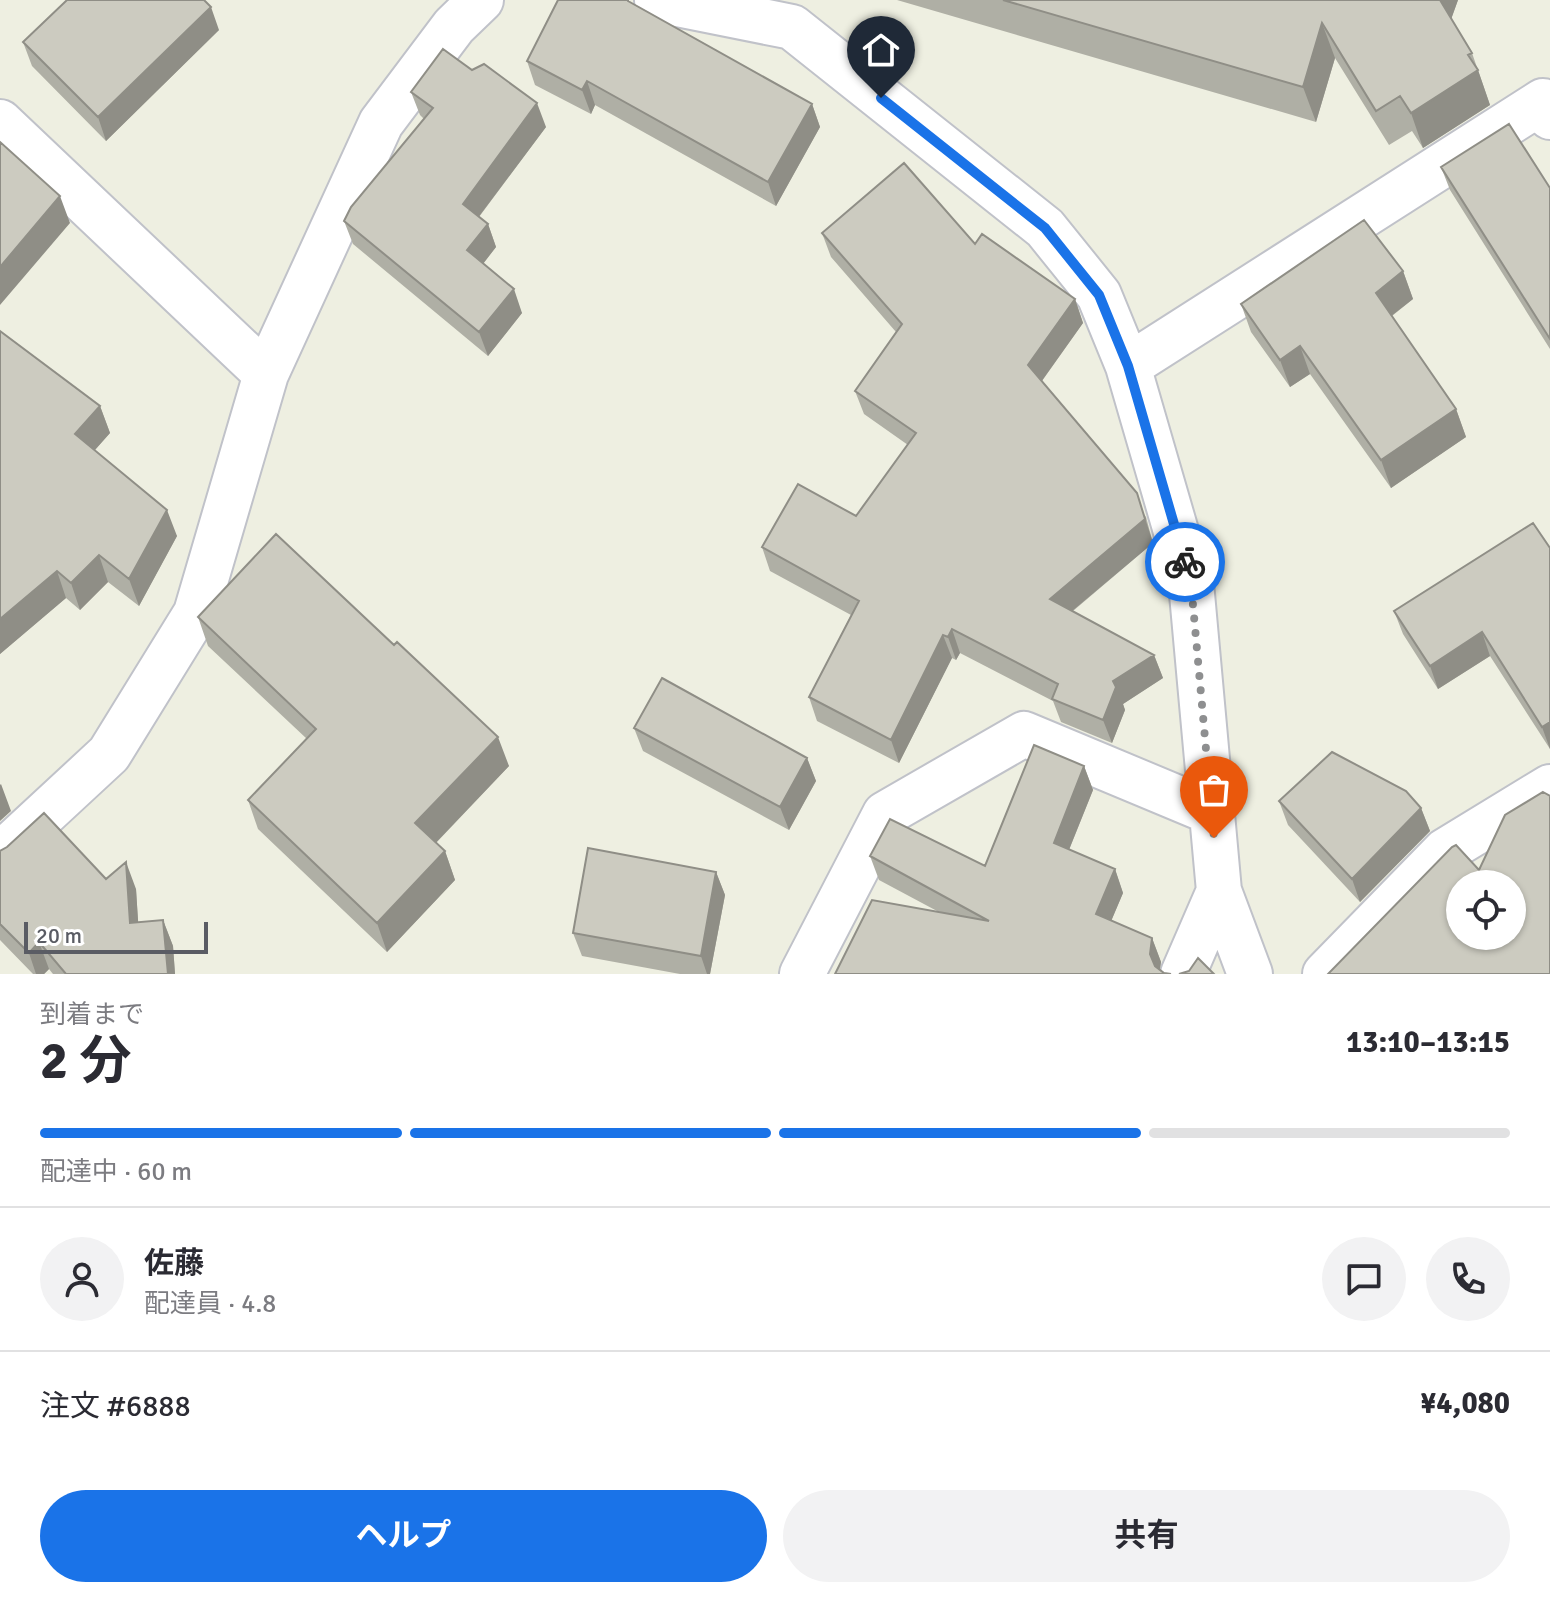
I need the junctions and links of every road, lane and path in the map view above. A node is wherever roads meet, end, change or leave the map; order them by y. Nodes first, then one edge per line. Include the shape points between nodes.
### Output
1 (481, 0) edge
2 (657, 0) edge
3 (1550, 117) edge
4 (0, 122) edge
5 (1128, 366) junction
6 (266, 374) junction
7 (1550, 787) edge
8 (1211, 812) junction
9 (0, 855) edge
10 (1219, 891) junction
11 (802, 974) edge
12 (1183, 974) edge
13 (1250, 974) edge
14 (1325, 974) edge

1 - 6 street via 454,26 381,123
2 - 5 street via 792,27 1045,228 1099,295
3 - 5 street via 1543,101
4 - 6 street
5 - 8 street via 1191,583
6 - 9 street via 196,613 109,754
7 - 14 street via 1445,851
8 - 10 street
8 - 11 street via 1024,734 885,814
10 - 12 street
10 - 13 street

